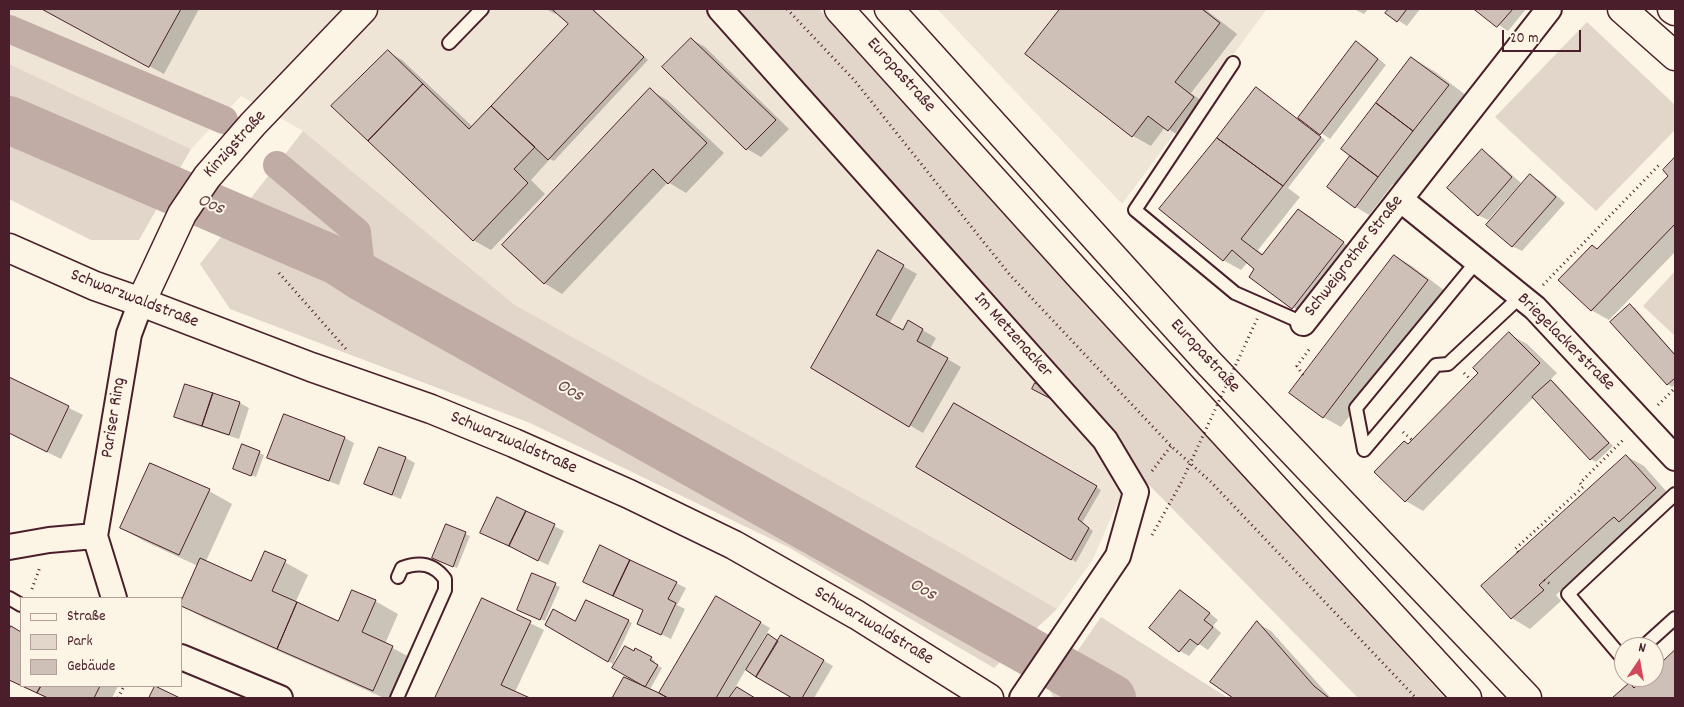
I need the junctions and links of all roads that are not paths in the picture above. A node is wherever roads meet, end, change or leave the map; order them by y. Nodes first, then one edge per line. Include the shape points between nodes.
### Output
1 (363, 9) edge
2 (482, 9) edge
3 (720, 9) edge
4 (839, 9) edge
5 (889, 9) edge
6 (1549, 9) edge
7 (1622, 9) edge
8 (1672, 9) edge
9 (1675, 11) edge
10 (449, 43) dead end
11 (1675, 56) edge
12 (1232, 63) dead end
13 (1400, 199) junction
14 (9, 248) edge
15 (1477, 261) junction
16 (1524, 299) junction
17 (140, 302) junction
18 (1303, 323) joint
19 (1675, 458) edge
20 (1675, 494) edge
21 (95, 536) junction
22 (9, 547) edge
23 (398, 577) dead end
24 (114, 597) edge
25 (9, 598) edge
26 (20, 604) edge
27 (1675, 618) edge
28 (1654, 637) edge
29 (1614, 648) edge
30 (182, 657) edge
31 (280, 698) edge
32 (397, 698) edge
33 (989, 698) edge
34 (1022, 698) edge
35 (1467, 698) edge
36 (1527, 698) edge

1 - 17 main road, Kinzigstraße via 207,177 182,214
2 - 10 lane
3 - 34 street, Im Metzenacker via 1105,440 1136,492 1118,556
4 - 35 main road, Europastraße
5 - 36 main road, Europastraße via 1206,360
6 - 13 street, Schweigrother Straße
7 - 11 main road
8 - 9 main road
12 - 18 lane, Schweigrother Straße via 1135,210 1235,293
13 - 15 street, Briegelackerstraße
13 - 18 street, Schweigrother Straße
14 - 17 main road, Schwarzwaldstraße
15 - 16 street, Briegelackerstraße
15 - 16 lane via 1356,408 1364,450 1436,365 1448,364
16 - 19 street, Briegelackerstraße
17 - 21 street, Pariser Ring via 129,334
17 - 33 main road, Schwarzwaldstraße via 514,443 629,494 734,545 857,615
20 - 29 lane via 1568,594
21 - 22 street
21 - 24 street, Pariser Ring
23 - 32 lane via 402,568 413,564 438,570 446,579 445,590
25 - 26 lane
27 - 28 lane
30 - 31 street

